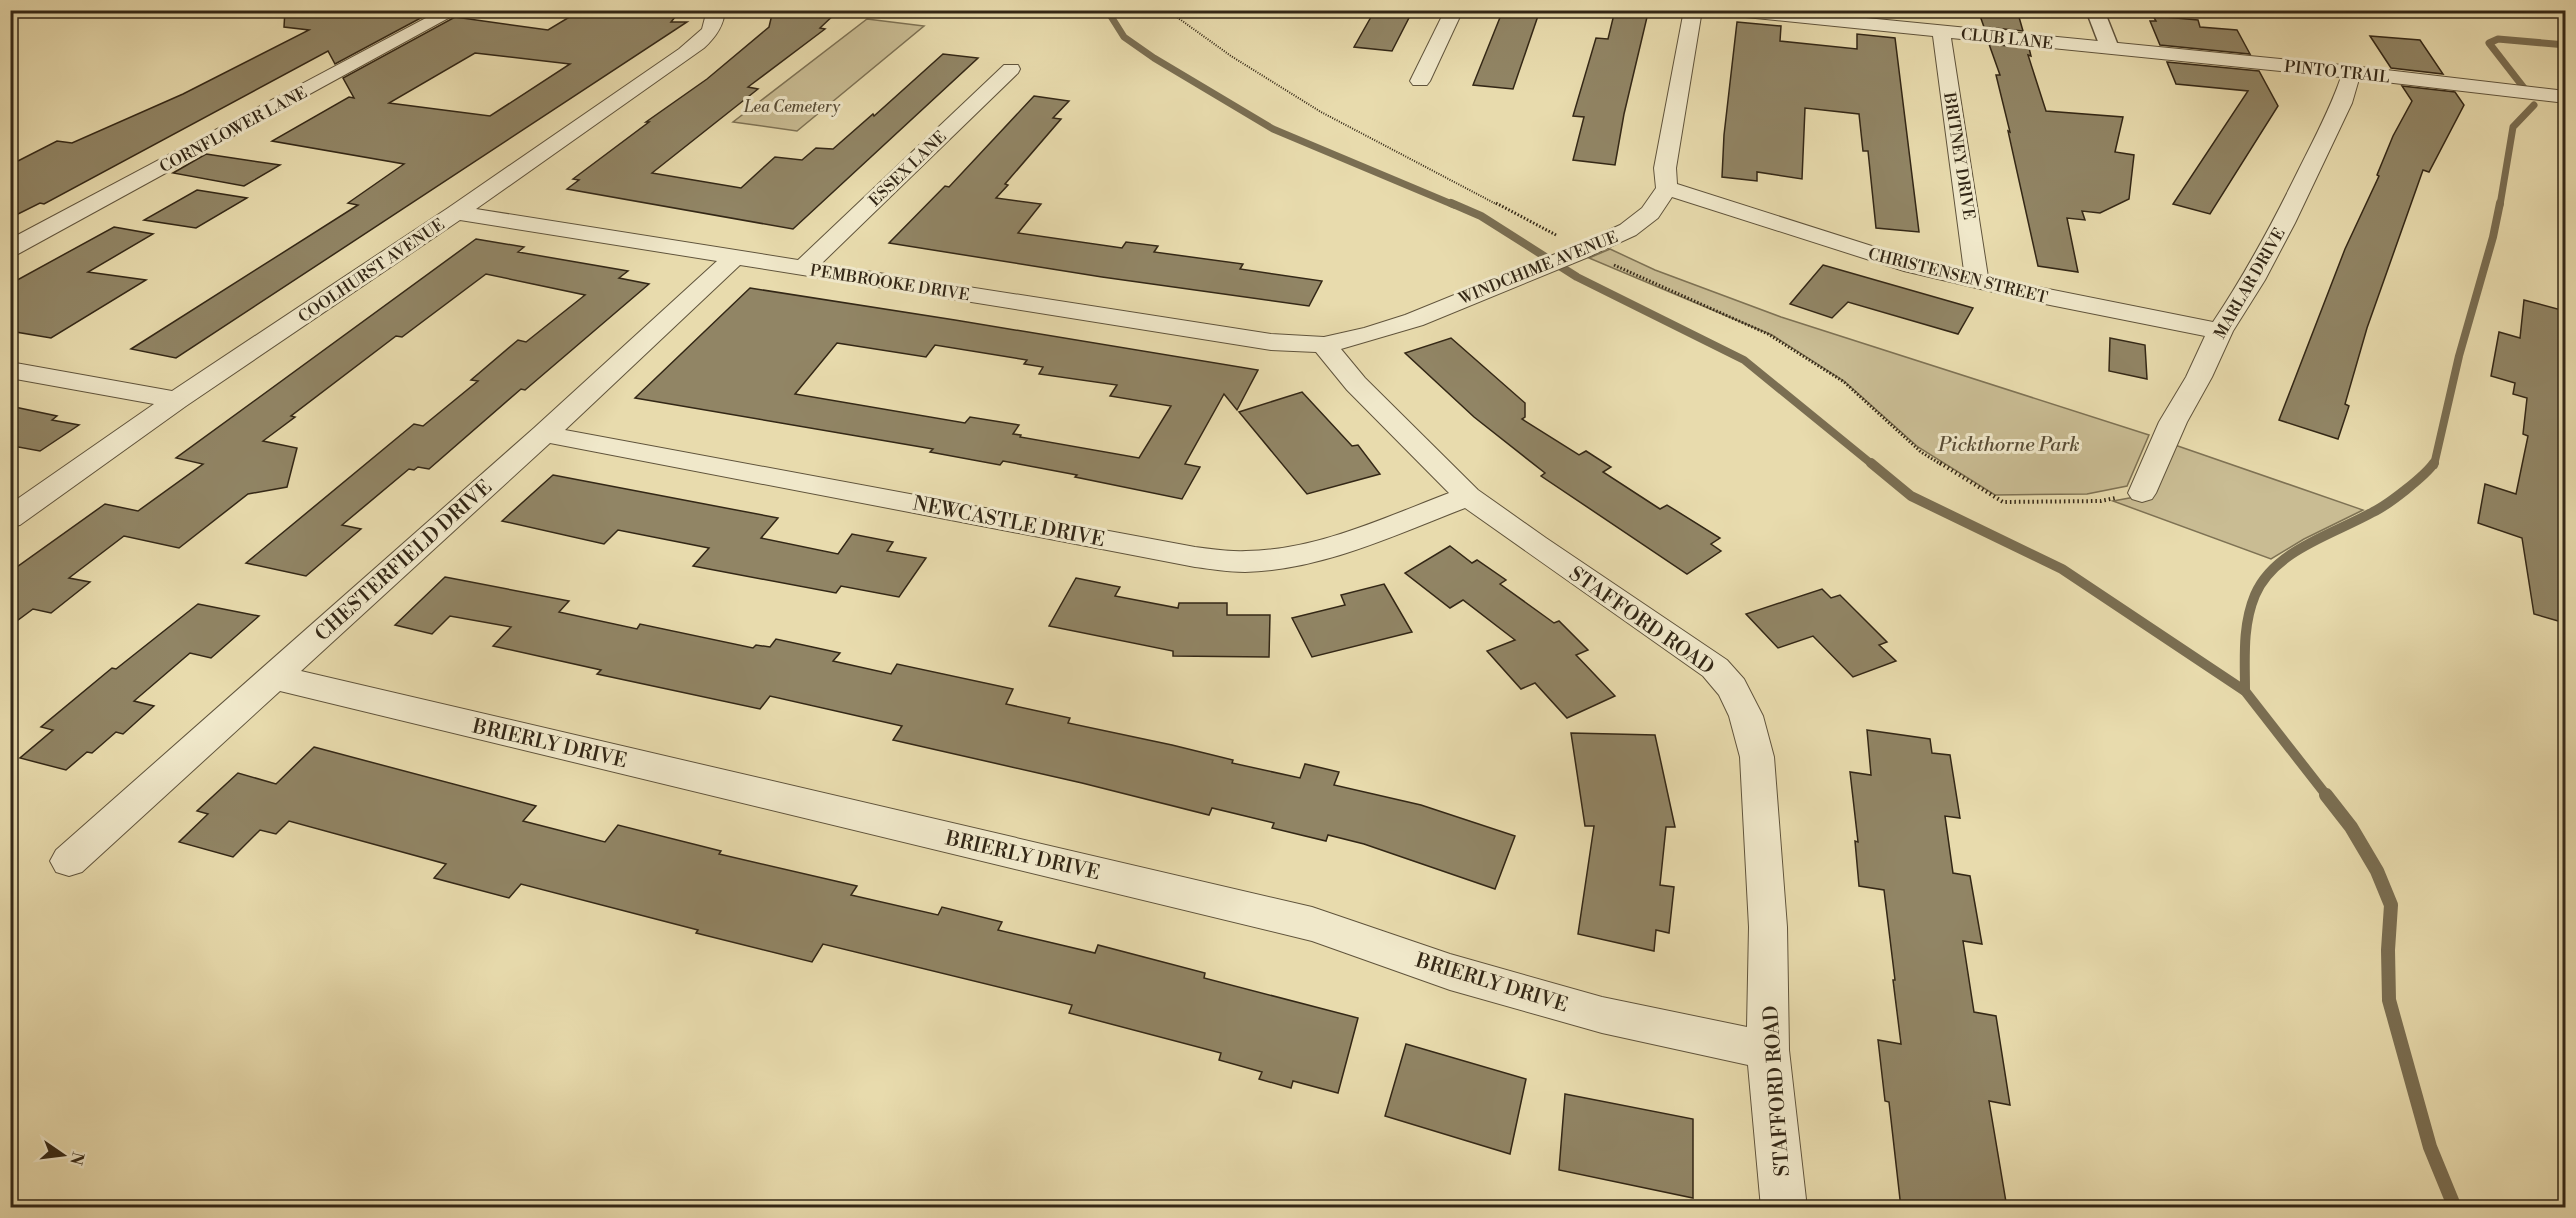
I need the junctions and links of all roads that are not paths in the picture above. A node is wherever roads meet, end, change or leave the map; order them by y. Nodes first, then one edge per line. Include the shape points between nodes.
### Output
1 (455, 10) edge
2 (716, 10) edge
3 (1455, 10) edge
4 (1693, 10) edge
5 (1726, 10) edge
6 (2095, 10) edge
7 (1941, 31) junction
8 (2109, 48) junction
9 (1011, 69) dead end
10 (2352, 72) junction
11 (1420, 81) dead end
12 (2565, 97) edge
13 (1667, 188) junction
14 (456, 213) junction
15 (10, 249) edge
16 (735, 257) junction
17 (803, 268) junction
18 (1977, 282) junction
19 (2220, 331) junction
20 (1324, 345) junction
21 (10, 370) edge
22 (177, 400) junction
23 (544, 434) junction
24 (2142, 493) road end
25 (1468, 496) junction
26 (10, 518) edge
27 (273, 677) junction
28 (69, 861) dead end
29 (1768, 1050) junction
30 (1784, 1208) edge

1 - 15 street, CORNFLOWER LANE
2 - 14 street, COOLHURST AVENUE via 711,30 687,53
3 - 11 street
4 - 13 street via 1665,168
5 - 7 street, CLUB LANE
6 - 8 street
7 - 8 street, CLUB LANE
7 - 18 street, BRITNEY DRIVE
8 - 10 street, PINTO TRAIL
9 - 17 street, ESSEX LANE
10 - 12 street, PINTO TRAIL
10 - 19 street, MARLAR DRIVE via 2342,104 2284,223
13 - 18 street, CHRISTENSEN STREET via 1912,266
13 - 20 street, WINDCHIME AVENUE via 1650,213 1635,225 1575,254 1414,320
14 - 16 street, PEMBROOKE DRIVE
14 - 22 street, COOLHURST AVENUE
16 - 17 street, PEMBROOKE DRIVE
16 - 23 street, CHESTERFIELD DRIVE
17 - 20 street, PEMBROOKE DRIVE via 1260,341
18 - 19 street, CHRISTENSEN STREET
19 - 24 street, MARLAR DRIVE
20 - 25 street, STAFFORD ROAD via 1356,384
21 - 22 street
22 - 26 street, COOLHURST AVENUE
23 - 25 street, NEWCASTLE DRIVE via 1234,561 1302,554
23 - 27 street, CHESTERFIELD DRIVE
25 - 29 street, STAFFORD ROAD via 1715,668 1732,688 1746,716 1757,757 1768,927
27 - 28 street, CHESTERFIELD DRIVE
27 - 29 street, BRIERLY DRIVE via 1312,924 1450,972 1581,1009
29 - 30 street, STAFFORD ROAD

